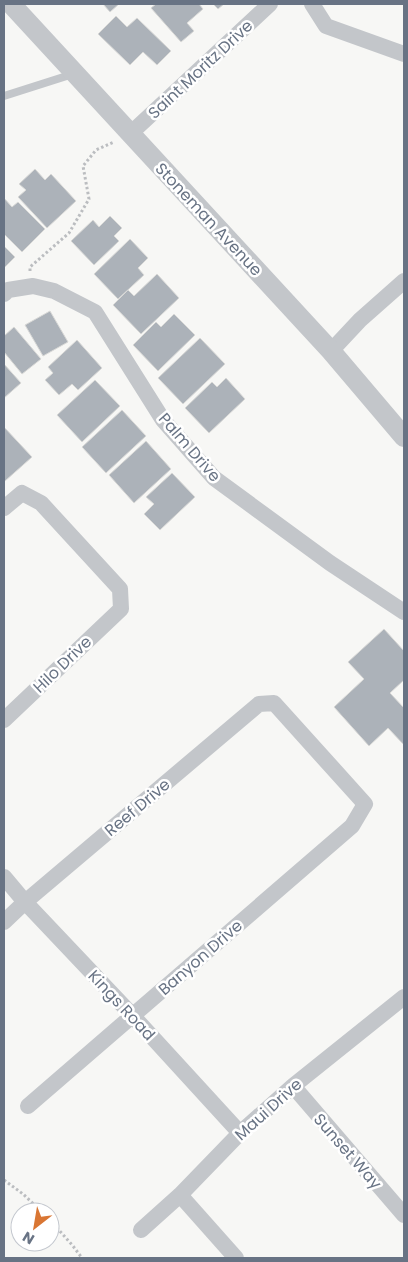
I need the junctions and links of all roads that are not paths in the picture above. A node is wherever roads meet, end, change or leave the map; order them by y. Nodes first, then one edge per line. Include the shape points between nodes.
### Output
1 (11, 4) edge
2 (270, 4) edge
3 (312, 4) edge
4 (404, 54) edge
5 (74, 73) junction
6 (4, 96) edge
7 (130, 134) junction
8 (404, 281) edge
9 (4, 294) edge
10 (331, 351) junction
11 (404, 437) edge
12 (4, 508) edge
13 (404, 612) edge
14 (4, 720) edge
15 (365, 804) joint
16 (4, 877) edge
17 (25, 902) junction
18 (4, 922) edge
19 (404, 997) edge
20 (132, 1016) junction
21 (293, 1086) junction
22 (28, 1106) dead end
23 (240, 1133) junction
24 (180, 1195) junction
25 (404, 1215) edge
26 (141, 1230) dead end
27 (236, 1258) edge

1 - 5 street, Stoneman Avenue
2 - 7 street, Saint Moritz Drive
3 - 4 street via 326,26
5 - 6 lane
5 - 7 street, Stoneman Avenue
7 - 10 street, Stoneman Avenue
8 - 10 street
9 - 13 street, Palm Drive via 8,290 33,286 54,291 95,312 163,420 214,478 330,563
10 - 11 street, Stoneman Avenue
12 - 14 street, Hilo Drive via 22,493 41,503 120,590 120,609
15 - 17 street, Reef Drive via 274,703 258,704
15 - 20 street, Banyon Drive via 352,826
16 - 17 street, Kings Road
17 - 18 street, Reef Drive
17 - 20 street, Kings Road
19 - 21 street, Maui Drive
20 - 22 street, Banyon Drive
20 - 23 street, Kings Road
21 - 23 street, Maui Drive
21 - 25 street, Sunset Way
23 - 24 street, Maui Drive
24 - 26 street, Maui Drive
24 - 27 street

